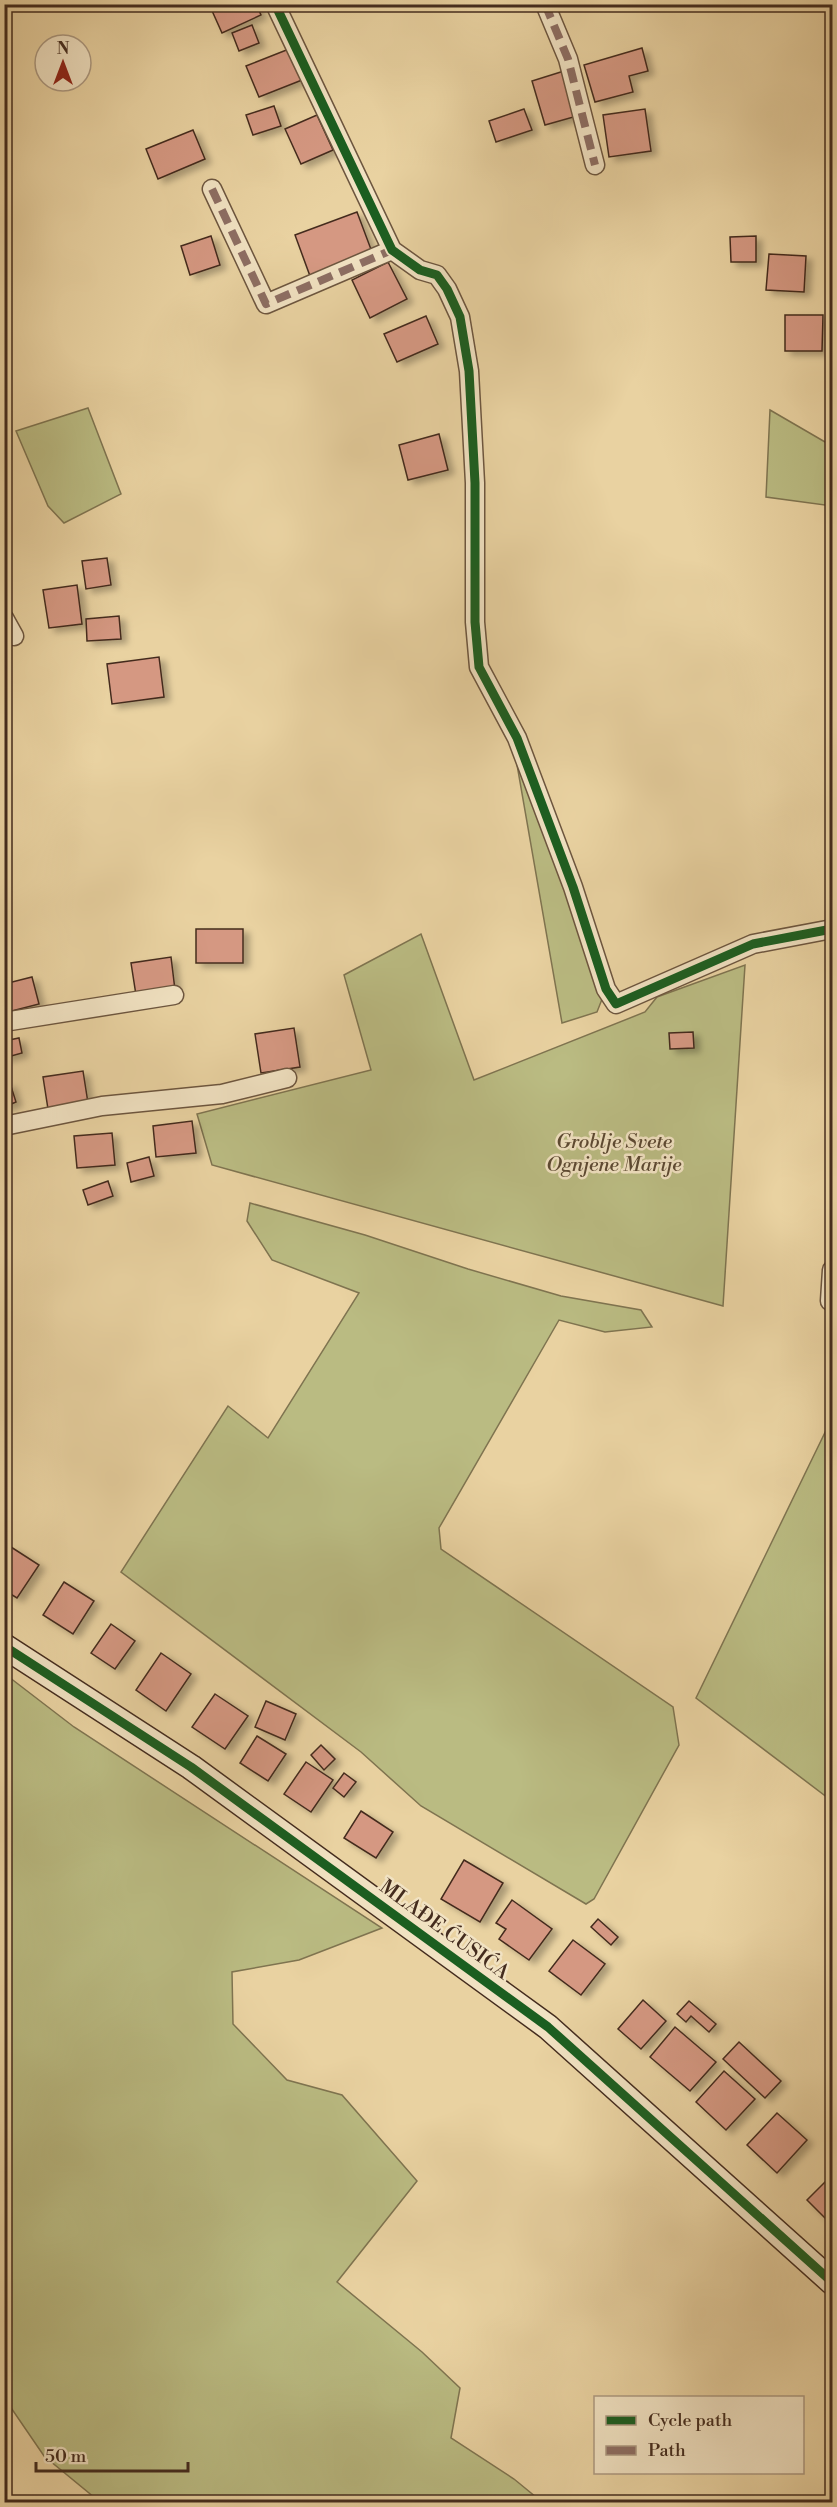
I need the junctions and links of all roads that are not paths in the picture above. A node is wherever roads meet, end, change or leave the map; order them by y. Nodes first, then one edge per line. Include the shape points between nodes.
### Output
1 (275, 4) edge
2 (544, 4) edge
3 (595, 165) dead end
4 (212, 189) dead end
5 (392, 250) junction
6 (4, 618) edge
7 (14, 636) dead end
8 (832, 929) edge
9 (174, 995) dead end
10 (4, 1022) edge
11 (287, 1078) dead end
12 (4, 1126) edge
13 (832, 1270) edge
14 (830, 1300) dead end
15 (4, 1647) edge
16 (832, 2283) edge

1 - 5 street
2 - 3 street via 568,59
4 - 5 street via 266,304
5 - 8 street via 420,270 437,275 460,316 469,371 479,667 517,738 606,989 616,1005 753,944
6 - 7 street
9 - 10 street
11 - 12 street via 222,1094 102,1106
13 - 14 street
15 - 16 street, MLAĐE ĆUSIĆA via 191,1767 548,2027

